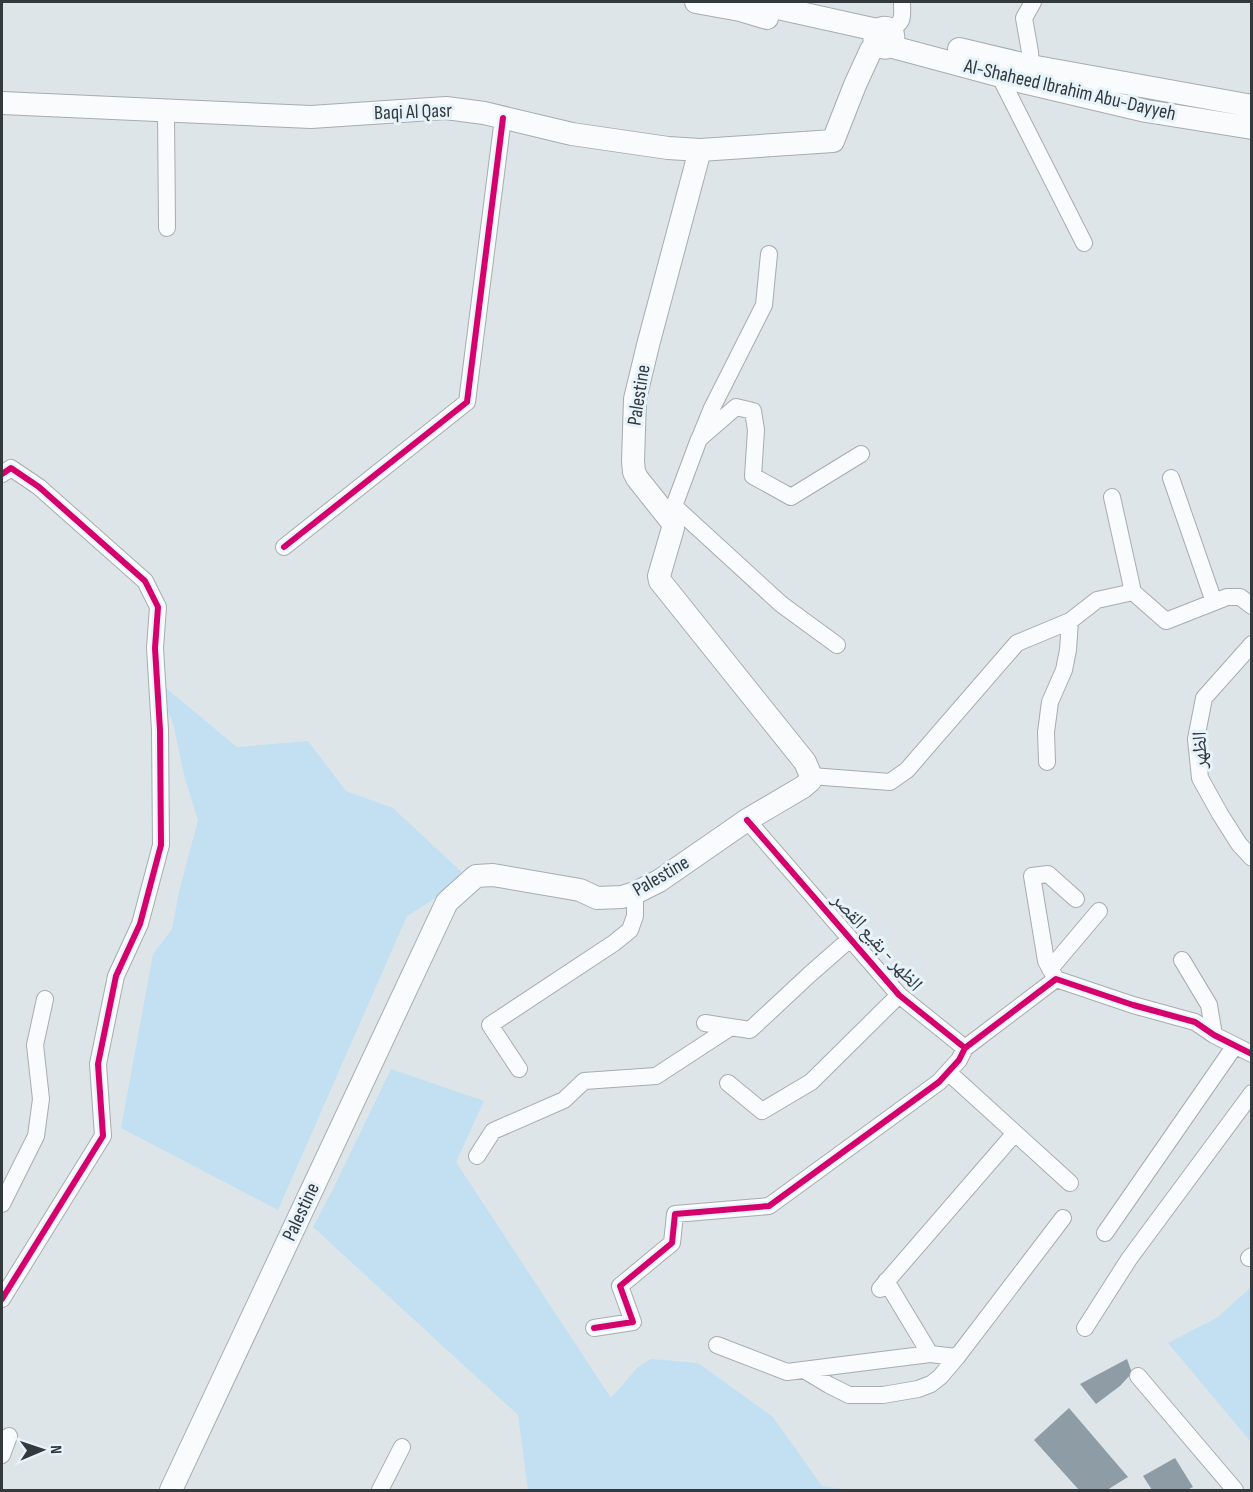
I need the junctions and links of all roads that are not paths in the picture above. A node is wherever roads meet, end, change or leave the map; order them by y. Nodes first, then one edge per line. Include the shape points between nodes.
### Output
1 (696, 2) edge
2 (751, 2) edge
3 (902, 2) edge
4 (1033, 2) edge
5 (852, 40) junction
6 (884, 40) junction
7 (1030, 66) junction
8 (999, 75) junction
9 (855, 85) junction
10 (2, 103) edge
11 (1251, 106) edge
12 (166, 111) junction
13 (503, 117) junction
14 (1251, 128) edge
15 (700, 150) junction
16 (167, 228) dead end
17 (1084, 243) dead end
18 (769, 254) dead end
19 (699, 439) junction
20 (861, 454) dead end
21 (5, 467) edge
22 (1171, 478) dead end
23 (1112, 497) dead end
24 (672, 512) junction
25 (284, 547) dead end
26 (1133, 592) junction
27 (1214, 602) junction
28 (1251, 606) edge
29 (1070, 621) junction
30 (1251, 644) edge
31 (837, 645) dead end
32 (1047, 762) dead end
33 (810, 776) junction
34 (747, 820) junction
35 (1251, 858) edge
36 (635, 893) junction
37 (1076, 899) dead end
38 (1099, 911) dead end
39 (850, 939) junction
40 (1182, 960) dead end
41 (1053, 974) junction
42 (899, 995) junction
43 (45, 999) dead end
44 (705, 1023) dead end
45 (731, 1027) junction
46 (1214, 1035) junction
47 (1234, 1047) junction
48 (965, 1048) junction
49 (1251, 1054) edge
50 (519, 1069) dead end
51 (948, 1072) junction
52 (728, 1083) dead end
53 (1251, 1093) edge
54 (1015, 1133) junction
55 (477, 1156) dead end
56 (1070, 1183) dead end
57 (2, 1204) edge
58 (1063, 1218) dead end
59 (1105, 1233) dead end
60 (2, 1299) edge
61 (594, 1328) dead end
62 (1085, 1328) dead end
63 (717, 1346) dead end
64 (930, 1354) junction
65 (957, 1357) junction
66 (804, 1370) junction
67 (1138, 1376) dead end
68 (9, 1436) dead end
69 (402, 1447) dead end
70 (2, 1455) edge
71 (171, 1491) edge
72 (380, 1491) edge
73 (1235, 1491) edge

1 - 5 main road, Al-Shaheed Ibrahim Abu-Dayyeh
2 - 6 main road, Al-Shaheed Ibrahim Abu-Dayyeh
3 - 6 street via 901,20
4 - 7 street via 1024,18
5 - 6 main road, Al-Shaheed Ibrahim Abu-Dayyeh
5 - 9 main road via 860,50
6 - 7 main road, Al-Shaheed Ibrahim Abu-Dayyeh
6 - 8 main road, Al-Shaheed Ibrahim Abu-Dayyeh
6 - 9 main road via 871,50
7 - 11 main road, Al-Shaheed Ibrahim Abu-Dayyeh
8 - 14 main road, Al-Shaheed Ibrahim Abu-Dayyeh via 1146,111
8 - 17 street
9 - 15 main road, Baqi Al Qasr via 833,141
10 - 12 main road, Baqi Al Qasr
12 - 13 main road, Baqi Al Qasr via 311,117 446,108
12 - 16 street
13 - 15 main road, Baqi Al Qasr via 572,134
13 - 25 street via 467,402
15 - 24 main road, Palestine via 634,402 634,472
18 - 19 street via 764,305
19 - 20 street via 736,407 753,411 753,476 791,497
19 - 24 street
21 - 60 street via 39,487 145,581 158,608 154,648 160,730 161,844 140,924 116,976 98,1064 103,1136
22 - 27 street
23 - 26 street
24 - 31 street via 781,604
24 - 33 main road via 673,528 660,581 805,762
26 - 27 street via 1166,621
26 - 29 street via 1097,600
27 - 28 street via 1240,597
29 - 32 street via 1064,670 1050,702
29 - 33 street via 1017,644 907,770 890,783
30 - 35 street, الظهر via 1204,698 1196,738 1200,778
33 - 34 main road, Palestine via 808,784
34 - 36 main road, Palestine via 659,881
34 - 39 street, الظهر - بقيع القصر
36 - 50 street via 635,916 630,930 490,1026
36 - 71 main road, Palestine via 597,898 580,890 493,875 476,876 447,902
37 - 41 street via 1048,874 1032,876 1046,960
38 - 41 street
39 - 42 street, الظهر - بقيع القصر
39 - 45 street via 750,1030
40 - 46 street via 1209,1005
41 - 46 street via 1133,1005 1196,1022
41 - 48 street
42 - 48 street, الظهر - بقيع القصر
42 - 52 street via 811,1083 762,1111
43 - 57 street via 35,1045 41,1099 36,1136
44 - 45 street
45 - 55 street via 656,1076 584,1081 564,1100 493,1131
46 - 47 street
47 - 49 street
47 - 59 street
48 - 51 street
51 - 54 street
51 - 61 street via 769,1206 675,1214 672,1243 620,1286 633,1322
53 - 62 street via 1128,1259
54 - 56 street
54 - 64 street via 883,1285
58 - 65 street
63 - 66 street via 787,1372
64 - 65 street
64 - 66 street
65 - 66 street via 931,1384 883,1395 849,1395
67 - 73 street
68 - 70 street
69 - 72 street

